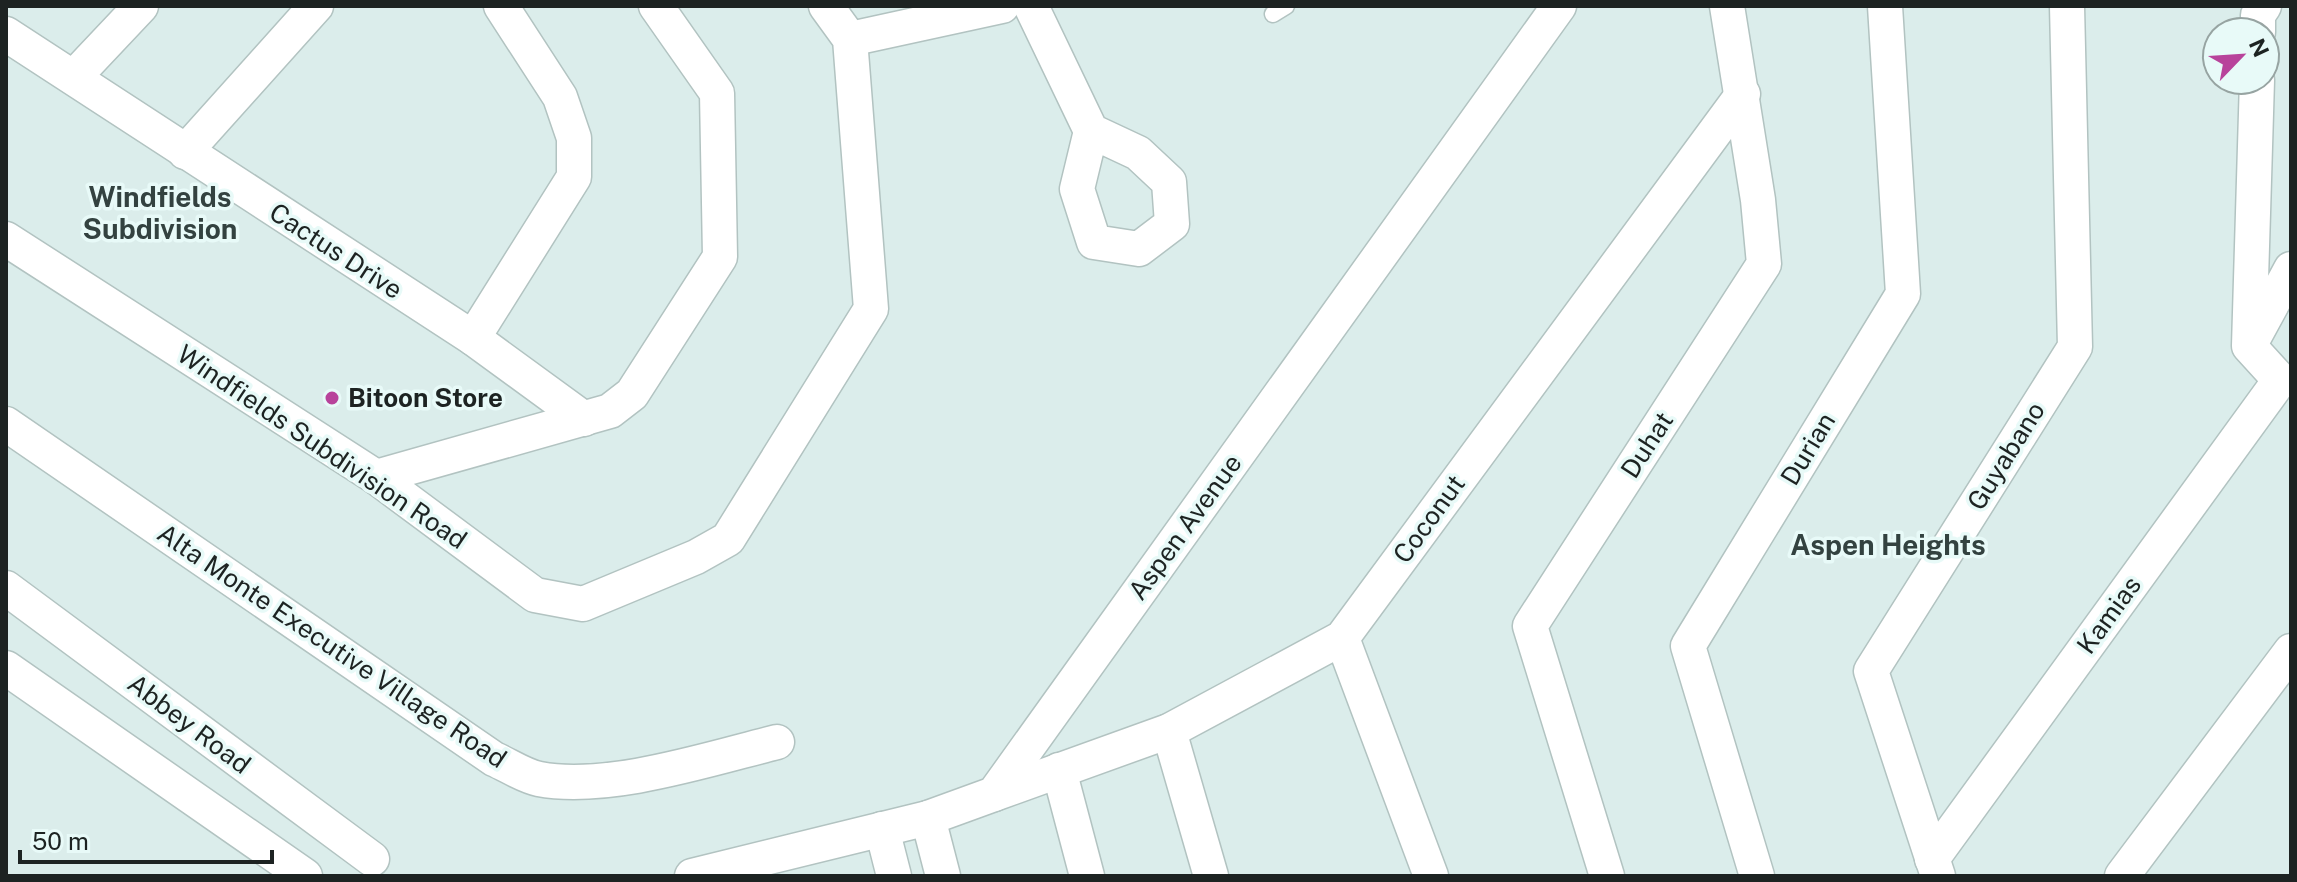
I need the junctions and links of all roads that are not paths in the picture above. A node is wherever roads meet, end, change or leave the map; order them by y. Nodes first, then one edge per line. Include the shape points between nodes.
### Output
1 (141, 6) edge
2 (316, 6) edge
3 (501, 6) edge
4 (656, 6) edge
5 (826, 6) edge
6 (1002, 6) edge
7 (1031, 6) edge
8 (1559, 6) edge
9 (1727, 6) edge
10 (1885, 6) edge
11 (2067, 6) edge
12 (6, 34) edge
13 (850, 39) junction
14 (74, 77) junction
15 (1743, 94) junction
16 (2257, 96) edge
17 (1091, 131) dead end
18 (185, 152) junction
19 (6, 239) edge
20 (2291, 269) edge
21 (473, 338) junction
22 (2249, 346) junction
23 (2286, 381) edge
24 (584, 419) junction
25 (6, 424) edge
26 (376, 477) junction
27 (6, 588) edge
28 (1342, 638) junction
29 (2291, 651) edge
30 (6, 668) edge
31 (1169, 731) junction
32 (777, 742) dead end
33 (1059, 770) junction
34 (994, 794) junction
35 (928, 818) junction
36 (882, 829) junction
37 (372, 859) dead end
38 (763, 867) edge
39 (1935, 868) edge
40 (305, 876) edge
41 (692, 876) edge
42 (894, 876) edge
43 (943, 876) edge
44 (1087, 876) edge
45 (1211, 876) edge
46 (1431, 876) edge
47 (1607, 876) edge
48 (1757, 876) edge
49 (2122, 876) edge

1 - 14 street
2 - 18 street
3 - 21 street via 560,97 574,138 574,177
4 - 24 street via 717,93 720,257 632,394 610,411
5 - 13 street
6 - 13 street
7 - 17 street
8 - 34 street, Aspen Avenue
9 - 15 street, Duhat
10 - 48 street, Durian via 1903,294 1688,646
11 - 39 street, Guyabano via 2075,347 1871,671
12 - 14 street, Cactus Drive
13 - 26 street, Windfields Subdivision Road via 871,309 728,539 583,604 535,595
14 - 18 street, Cactus Drive
15 - 28 street, Coconut
15 - 47 street, Duhat via 1764,264 1530,626
16 - 22 street
18 - 21 street, Cactus Drive
19 - 26 street, Windfields Subdivision Road
20 - 22 street
21 - 24 street, Cactus Drive
22 - 23 street
23 - 39 street, Kamias
24 - 26 street
25 - 32 street, Alta Monte Executive Village Road via 494,759 536,779 582,783
27 - 37 street, Abbey Road
28 - 31 street, Coconut
28 - 46 street
29 - 49 street
30 - 40 street
31 - 33 street, Coconut
31 - 45 street
33 - 34 street, Coconut
33 - 44 street
34 - 35 street
35 - 36 street
35 - 43 street
36 - 38 street
36 - 42 street
38 - 41 street

